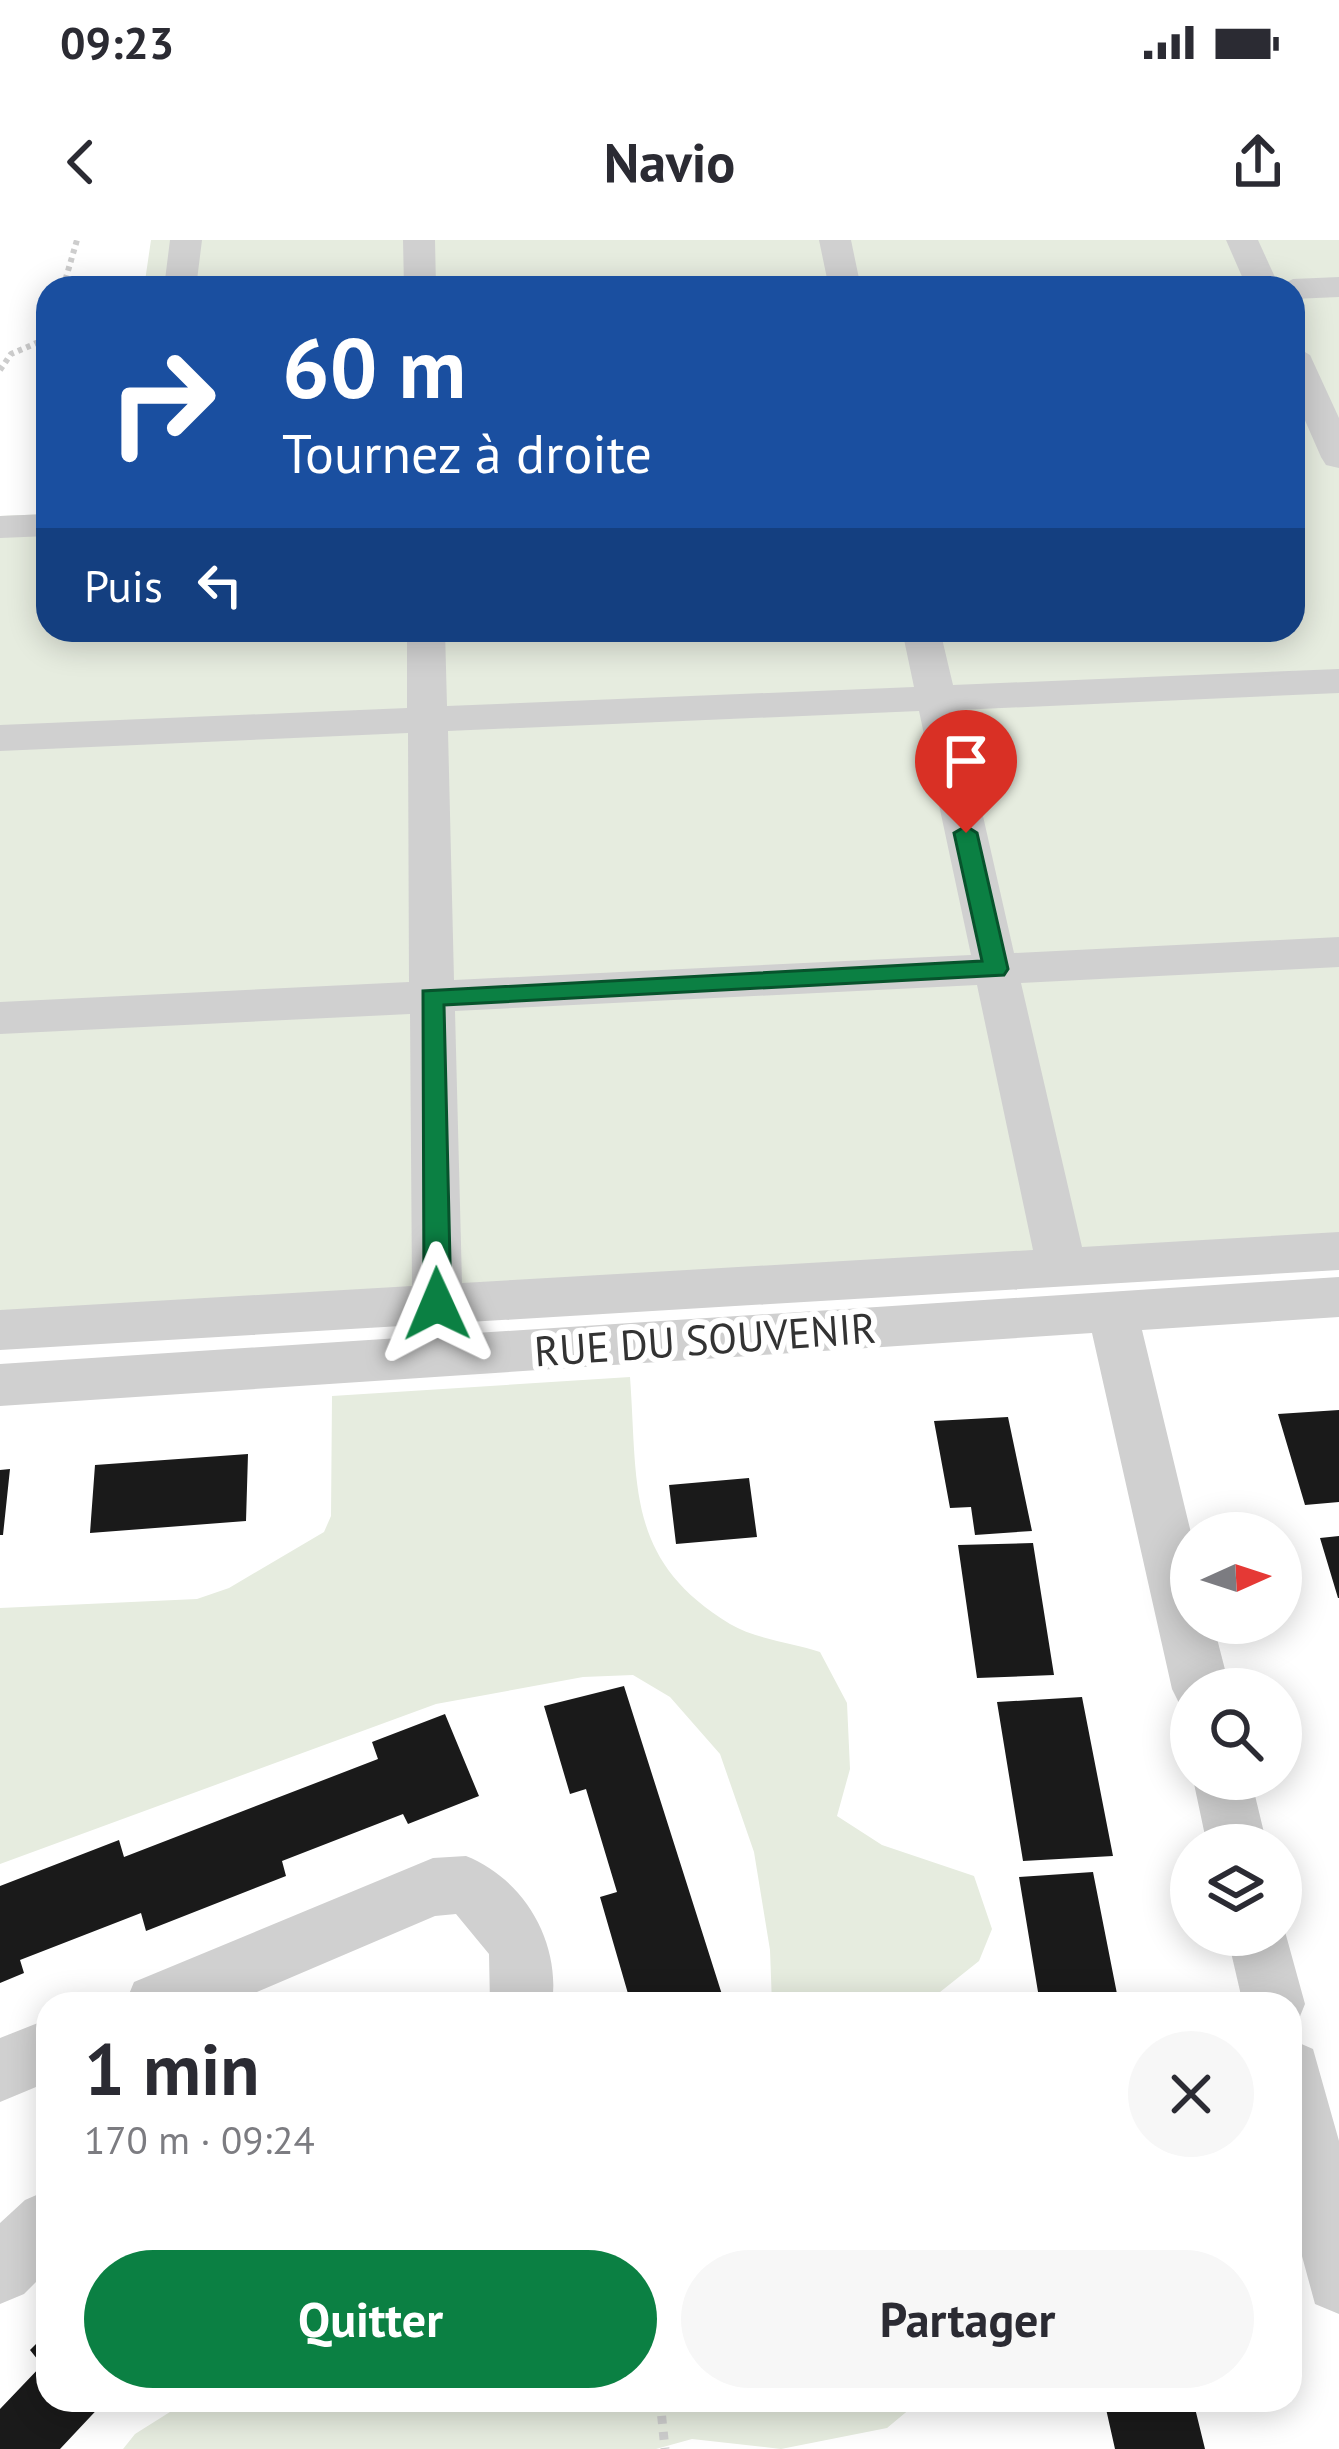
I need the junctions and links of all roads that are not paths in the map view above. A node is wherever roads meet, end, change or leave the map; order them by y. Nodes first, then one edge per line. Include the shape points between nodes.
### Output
1 (186, 240) edge
2 (419, 240) edge
3 (835, 240) edge
4 (1242, 240) edge
5 (182, 276) edge
6 (420, 276) edge
7 (842, 276) edge
8 (1258, 276) edge
9 (1339, 287) edge
10 (1305, 288) edge
11 (1305, 389) edge
12 (1331, 463) edge
13 (36, 526) edge
14 (0, 527) edge
15 (426, 642) edge
16 (924, 642) edge
17 (1339, 680) edge
18 (936, 698) junction
19 (428, 720) junction
20 (0, 738) edge
21 (1339, 952) edge
22 (996, 969) junction
23 (432, 997) junction
24 (0, 1018) edge
25 (1339, 1251) edge
26 (1062, 1268) junction
27 (1339, 1297) edge
28 (437, 1304) junction
29 (1112, 1310) junction
30 (0, 1330) edge
31 (0, 1385) edge
32 (1196, 1668) edge
33 (1263, 1956) edge
34 (184, 1992) edge
35 (524, 1992) edge
36 (1271, 1992) edge
37 (36, 2055) edge
38 (0, 2070) edge
39 (1302, 2122) edge
40 (36, 2236) edge
41 (0, 2270) edge
42 (1339, 2280) edge

1 - 5 street
2 - 6 street
3 - 7 street
4 - 8 street
9 - 10 street
11 - 12 street
13 - 14 street
15 - 19 street
16 - 18 street
17 - 18 street
18 - 19 street
18 - 22 street
19 - 20 street
19 - 23 street
21 - 22 street
22 - 23 street
22 - 26 street
23 - 24 street
23 - 28 street
25 - 26 street
26 - 28 street
27 - 29 street, RUE DU SOUVENIR
28 - 30 street
29 - 31 street, RUE DU SOUVENIR
29 - 32 street
33 - 36 street
34 - 35 street via 433,1887 466,1885 492,1905 518,1944
37 - 38 street
39 - 42 street
40 - 41 street

